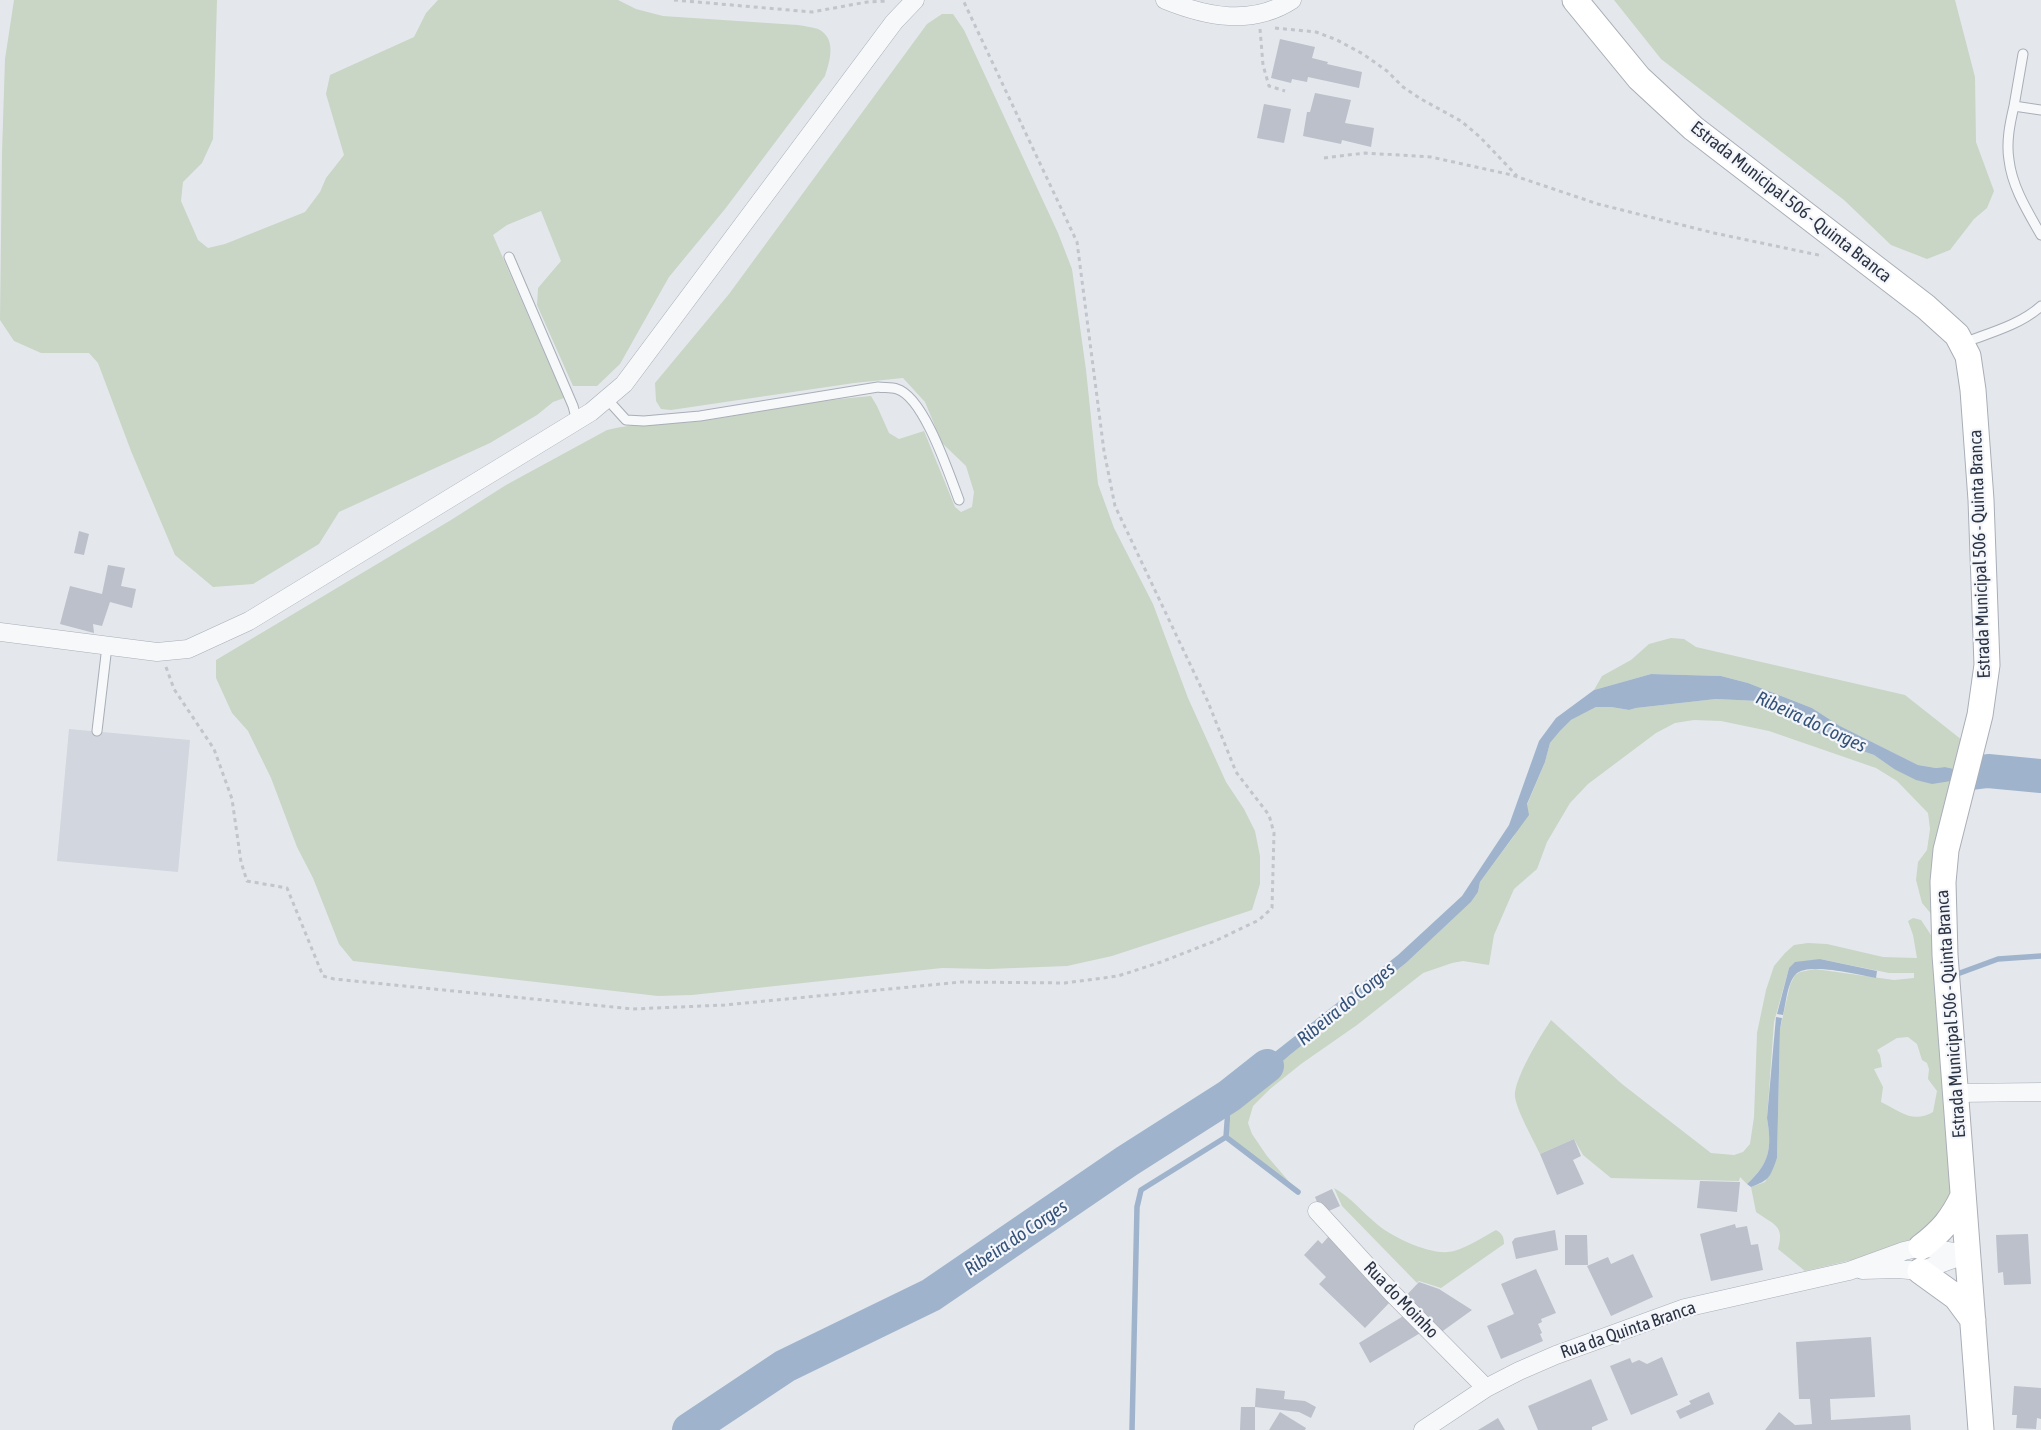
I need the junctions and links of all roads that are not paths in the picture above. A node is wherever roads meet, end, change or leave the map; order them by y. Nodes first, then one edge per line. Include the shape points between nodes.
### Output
1 (915, 0) edge
2 (1165, 0) edge
3 (1292, 0) edge
4 (1575, 0) edge
5 (2023, 54) dead end
6 (2014, 106) junction
7 (2041, 110) edge
8 (2041, 235) edge
9 (509, 257) dead end
10 (2041, 306) edge
11 (1961, 344) junction
12 (607, 399) junction
13 (576, 421) junction
14 (959, 500) dead end
15 (0, 632) edge
16 (107, 646) junction
17 (97, 731) dead end
18 (2041, 1092) edge
19 (1956, 1093) junction
20 (1963, 1196) junction
21 (1317, 1211) dead end
22 (1967, 1254) junction
23 (1920, 1259) junction
24 (1849, 1271) junction
25 (1973, 1320) junction
26 (1486, 1388) junction
27 (1424, 1430) edge
28 (1981, 1430) edge

1 - 12 street via 894,22 624,384
2 - 3 street via 1191,10 1232,18 1277,9
4 - 11 main road, Estrada Municipal 506 - Quinta Branca via 1639,78 1693,128 1926,307 1957,335
5 - 6 lane
6 - 7 lane
6 - 8 lane via 2008,160 2020,198
9 - 13 lane via 573,406
10 - 11 lane via 2033,314 2006,327
11 - 19 main road, Estrada Municipal 506 - Quinta Branca via 1968,356 1973,390 1987,665 1980,715 1946,850 1943,882
12 - 13 street
12 - 14 lane via 626,420 644,421 700,416 878,387 898,389 914,401 930,428
13 - 16 street via 249,621 188,649 161,652
15 - 16 street
16 - 17 lane
18 - 19 street
19 - 20 main road, Estrada Municipal 506 - Quinta Branca
20 - 22 main road, Estrada Municipal 506 - Quinta Branca
20 - 23 main road via 1954,1215
21 - 26 street, Rua do Moinho
22 - 23 street, Rua da Quinta Branca
22 - 23 street, Rua da Quinta Branca
22 - 25 main road, Estrada Municipal 506 - Quinta Branca
23 - 24 street, Rua da Quinta Branca via 1898,1269
23 - 24 street, Rua da Quinta Branca via 1904,1250
23 - 25 main road
24 - 26 street, Rua da Quinta Branca via 1678,1310 1556,1355
25 - 28 main road, Estrada Municipal 506 - Quinta Branca
26 - 27 street, Rua da Quinta Branca

